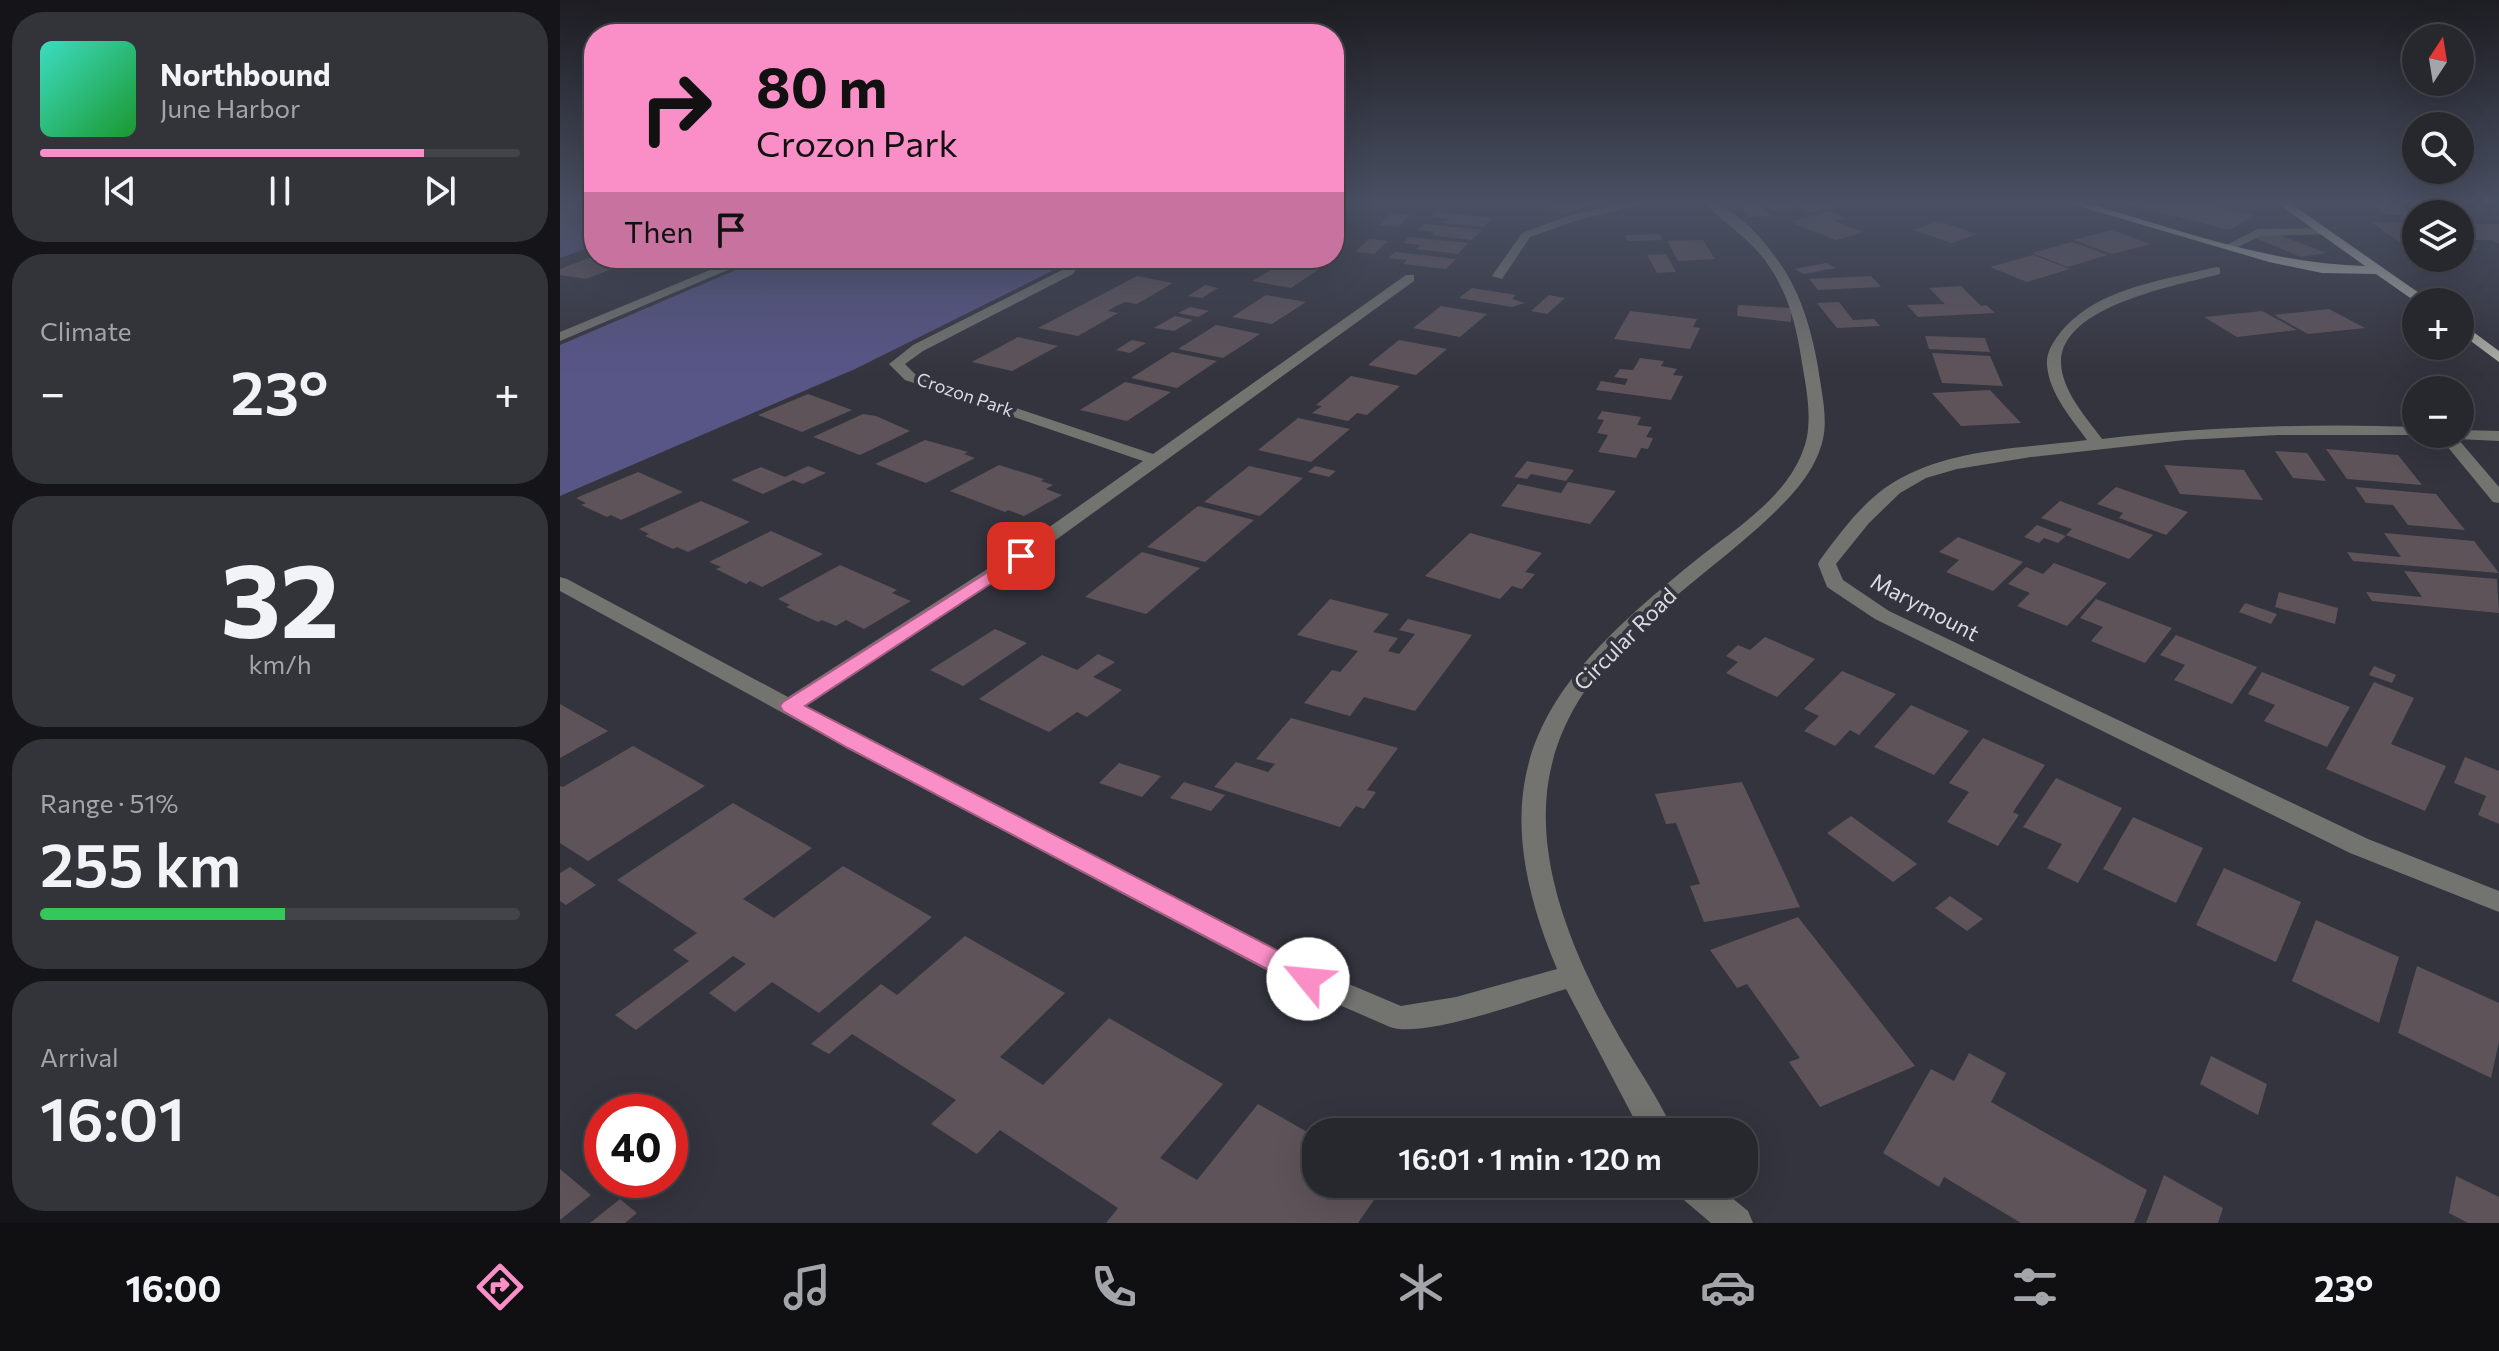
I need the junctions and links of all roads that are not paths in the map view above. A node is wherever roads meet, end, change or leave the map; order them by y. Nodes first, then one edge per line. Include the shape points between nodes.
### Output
1 (1509, 260) edge
2 (1773, 260) edge
3 (2284, 260) edge
4 (2365, 260) edge
5 (726, 268) edge
6 (1067, 268) edge
7 (2380, 270) junction
8 (2216, 271) dead end
9 (1498, 276) dead end
10 (1410, 278) dead end
11 (2405, 288) edge
12 (560, 337) edge
13 (2474, 338) edge
14 (2499, 358) edge
15 (2402, 431) edge
16 (2474, 435) edge
17 (2499, 436) edge
18 (2097, 443) junction
19 (2458, 448) edge
20 (1153, 459) junction
21 (2499, 498) edge
22 (560, 583) edge
23 (790, 706) junction
24 (2499, 902) edge
25 (1572, 976) junction
26 (1650, 1118) edge
27 (1707, 1198) edge
28 (1736, 1223) edge

1 - 9 street
2 - 25 street, Circular Road via 1800,310 1815,439 1791,489 1645,612 1574,684 1545,742 1535,793 1534,849
3 - 7 main road via 2322,269
4 - 7 main road
5 - 12 street
6 - 20 street, Crozon Park via 896,364 910,377
7 - 11 main road
8 - 18 street via 2107,302 2066,332 2053,358 2055,370 2068,401
10 - 20 street
13 - 14 main road
15 - 18 street, Marymount via 2258,430
16 - 17 street
18 - 24 street, Marymount via 1966,461 1907,481 1855,525 1827,564 1834,583 1882,615 2130,737 2359,846
19 - 21 street
20 - 23 street via 1021,556
22 - 23 street
23 - 25 street via 1308,979 1400,1018 1456,1009
25 - 26 street, Circular Road
27 - 28 street

